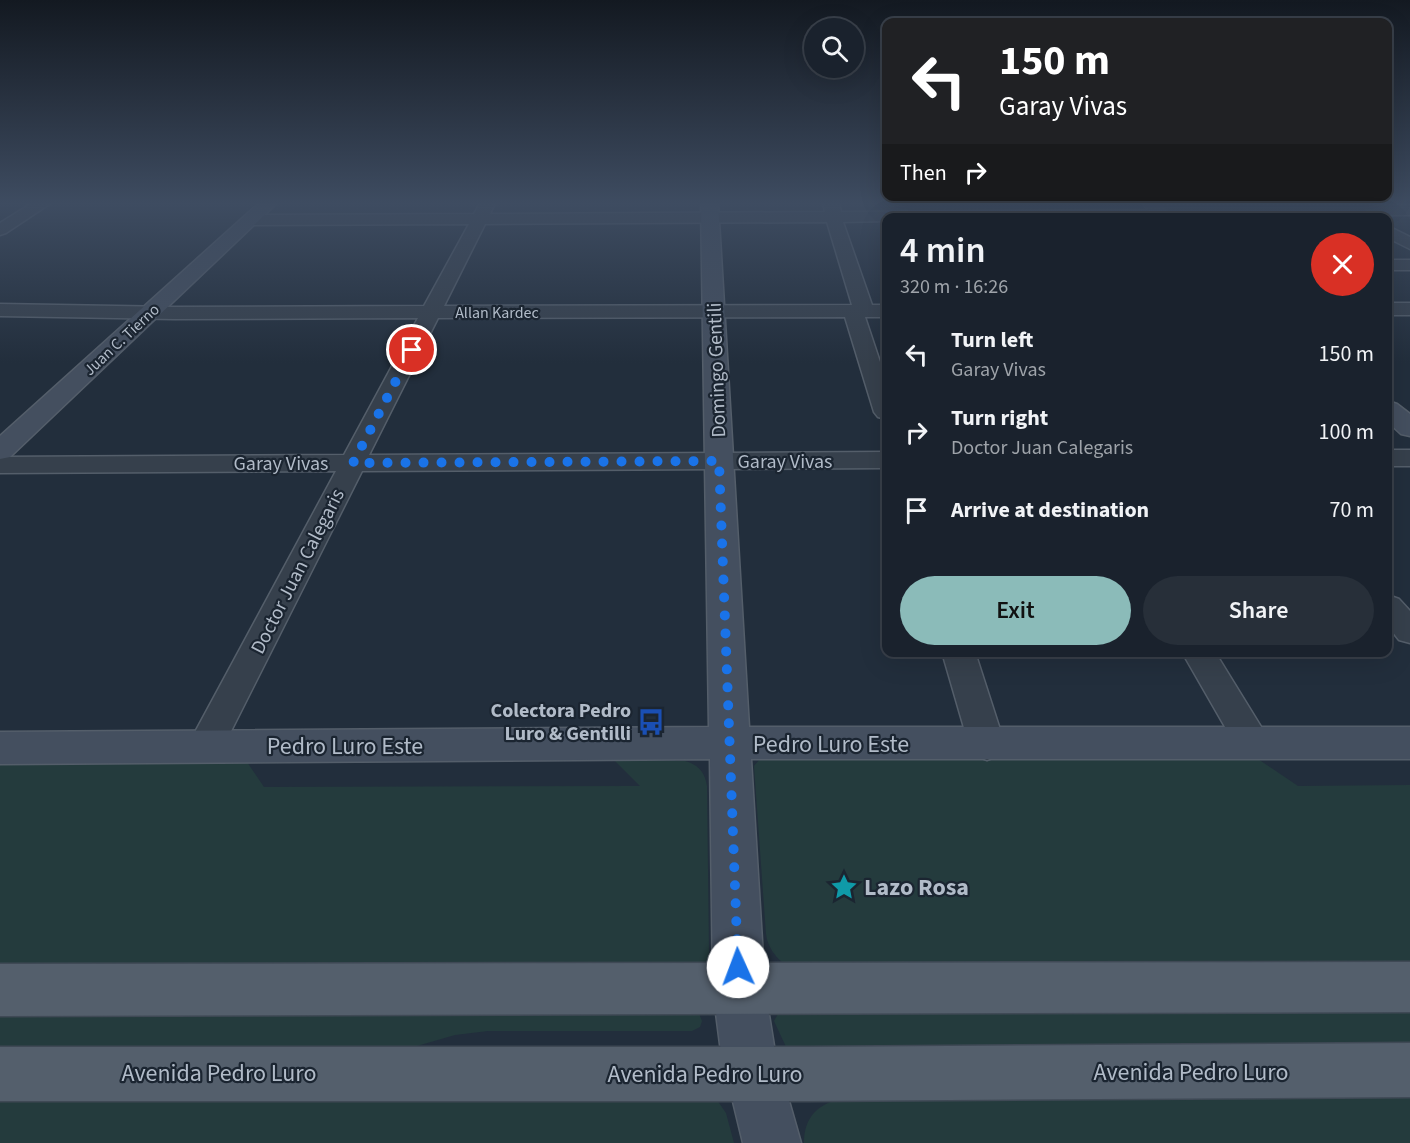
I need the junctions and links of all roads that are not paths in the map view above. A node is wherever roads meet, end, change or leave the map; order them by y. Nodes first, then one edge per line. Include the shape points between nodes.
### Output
1 (211, 256) edge
2 (460, 256) edge
3 (712, 256) edge
4 (848, 256) edge
5 (1392, 265) edge
6 (1410, 265) edge
7 (1392, 309) edge
8 (1410, 309) edge
9 (0, 310) edge
10 (714, 311) junction
11 (859, 311) junction
12 (882, 311) edge
13 (151, 312) junction
14 (431, 312) junction
15 (882, 400) edge
16 (1392, 412) edge
17 (1410, 428) edge
18 (1, 452) edge
19 (1392, 458) edge
20 (1410, 458) edge
21 (882, 460) edge
22 (719, 461) junction
23 (353, 463) junction
24 (1392, 611) edge
25 (1410, 632) edge
26 (960, 657) edge
27 (1201, 657) edge
28 (730, 743) junction
29 (1253, 743) junction
30 (1410, 743) edge
31 (987, 745) junction
32 (205, 747) junction
33 (0, 748) edge
34 (1410, 987) edge
35 (0, 990) edge
36 (739, 990) junction
37 (1410, 1070) edge
38 (0, 1074) edge
39 (753, 1074) junction
40 (772, 1143) edge

1 - 13 street, Juan C. Tierno
2 - 14 street, Doctor Juan Calegaris
3 - 10 street, Domingo Gentili
4 - 11 street via 862,301
5 - 6 street
7 - 8 street
9 - 13 street, Allan Kardec
10 - 11 street, Allan Kardec
10 - 14 street, Allan Kardec
10 - 22 street, Domingo Gentili
11 - 12 street, Allan Kardec
11 - 15 street via 856,321
13 - 14 street, Allan Kardec
13 - 18 street, Juan C. Tierno
14 - 23 street, Doctor Juan Calegaris
16 - 17 street
18 - 23 street, Garay Vivas
19 - 20 street
21 - 22 street, Garay Vivas
22 - 23 street, Garay Vivas
22 - 28 street, Domingo Gentili
23 - 32 street, Doctor Juan Calegaris
24 - 25 street
26 - 31 street
27 - 29 street
28 - 31 street, Pedro Luro Este
28 - 32 street, Pedro Luro Este
28 - 36 street, Domingo Gentili
29 - 30 street, Pedro Luro Este
29 - 31 street, Pedro Luro Este
32 - 33 street, Pedro Luro Este
34 - 36 main road
35 - 36 main road
36 - 39 street, Domingo Gentili
37 - 39 main road, Avenida Pedro Luro
38 - 39 main road, Avenida Pedro Luro
39 - 40 street, Domingo Gentili

